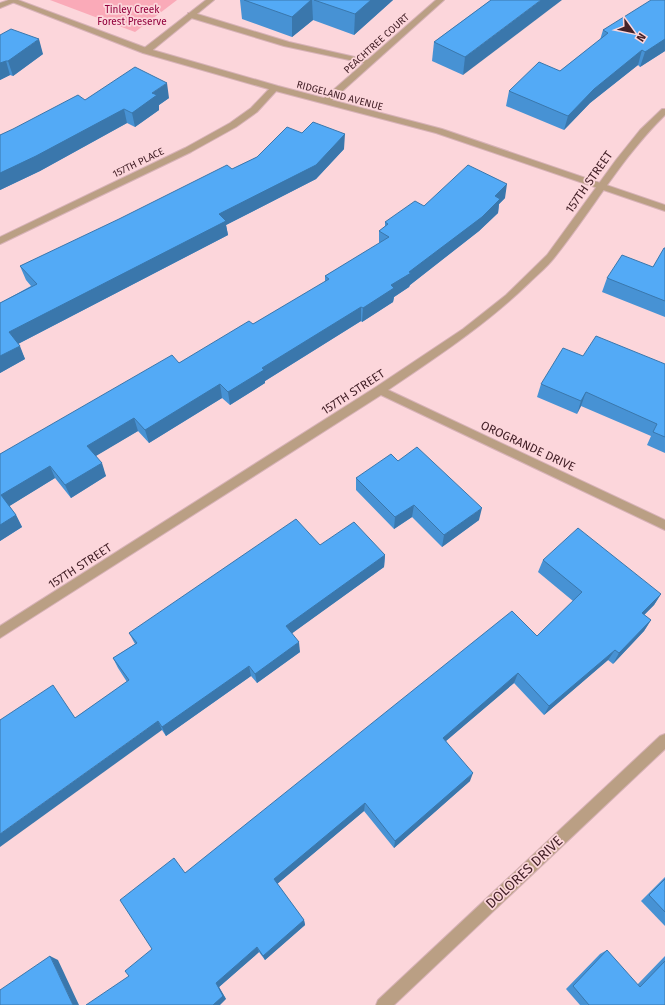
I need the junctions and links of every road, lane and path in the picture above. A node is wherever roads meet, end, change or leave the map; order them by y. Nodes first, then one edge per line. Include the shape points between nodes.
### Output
1 (12, 0) edge
2 (210, 0) edge
3 (440, 0) edge
4 (0, 6) edge
5 (191, 15) junction
6 (146, 51) junction
7 (368, 62) junction
8 (275, 88) junction
9 (326, 101) junction
10 (665, 111) edge
11 (602, 185) junction
12 (665, 208) edge
13 (0, 241) edge
14 (380, 390) junction
15 (665, 525) edge
16 (0, 633) edge
17 (665, 740) edge
18 (383, 1005) edge

1 - 4 street
1 - 6 street, RIDGELAND AVENUE
2 - 5 street
3 - 7 street, PEACHTREE COURT
5 - 6 street
5 - 7 street via 287,44
6 - 8 street, RIDGELAND AVENUE
7 - 9 street, PEACHTREE COURT
8 - 9 street, RIDGELAND AVENUE
8 - 13 street, 157TH PLACE via 254,110 233,126
9 - 11 street, RIDGELAND AVENUE via 439,131
10 - 11 street, 157TH STREET via 643,132
11 - 12 street, RIDGELAND AVENUE
11 - 14 street, 157TH STREET via 550,257 509,297 466,332
14 - 15 street, OROGRANDE DRIVE
14 - 16 street, 157TH STREET
17 - 18 street, DOLORES DRIVE

